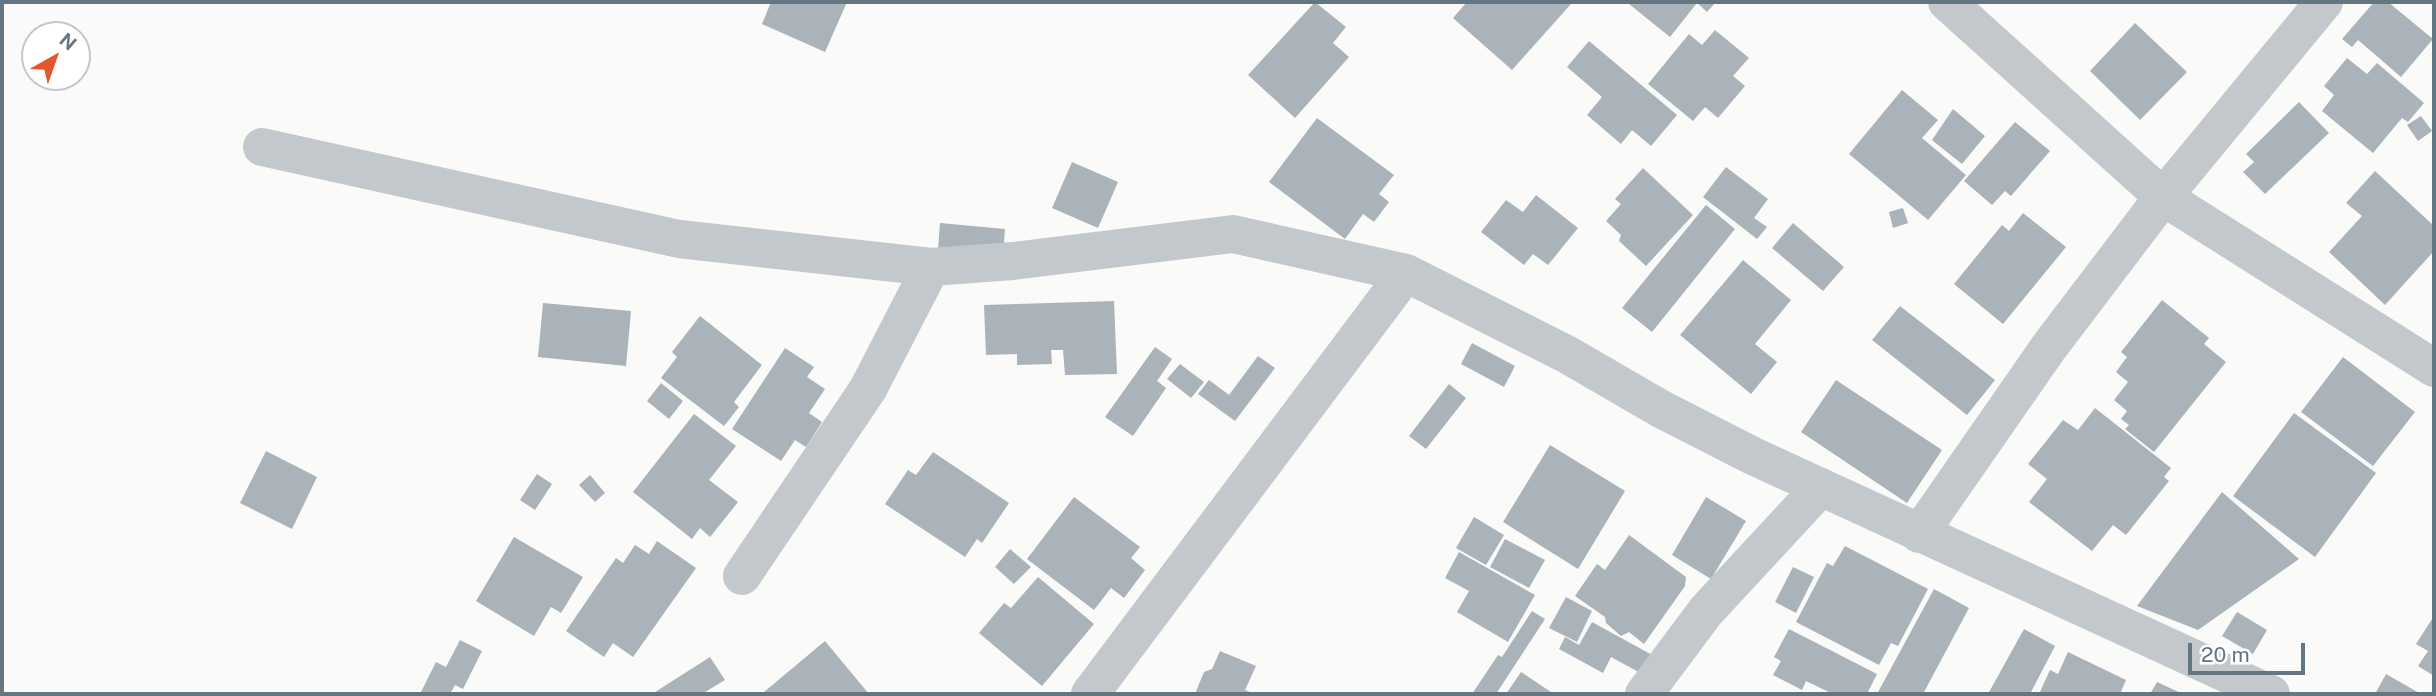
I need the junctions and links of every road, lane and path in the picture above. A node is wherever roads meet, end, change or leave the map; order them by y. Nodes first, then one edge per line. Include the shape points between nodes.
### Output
1 (1947, 2) edge
2 (2324, 2) edge
3 (262, 148) dead end
4 (2162, 197) junction
5 (931, 267) junction
6 (1406, 273) junction
7 (2434, 368) edge
8 (1821, 487) junction
9 (1919, 534) junction
10 (742, 576) dead end
11 (1090, 694) edge
12 (1644, 694) edge
13 (2271, 694) edge

1 - 4 street
2 - 4 street
3 - 5 street via 679,239
4 - 7 street
4 - 9 street via 2049,347
5 - 6 street via 1233,234
5 - 10 street via 868,389
6 - 8 street via 1568,355 1661,409
6 - 11 street
8 - 9 street
8 - 12 street via 1706,611
9 - 13 street

